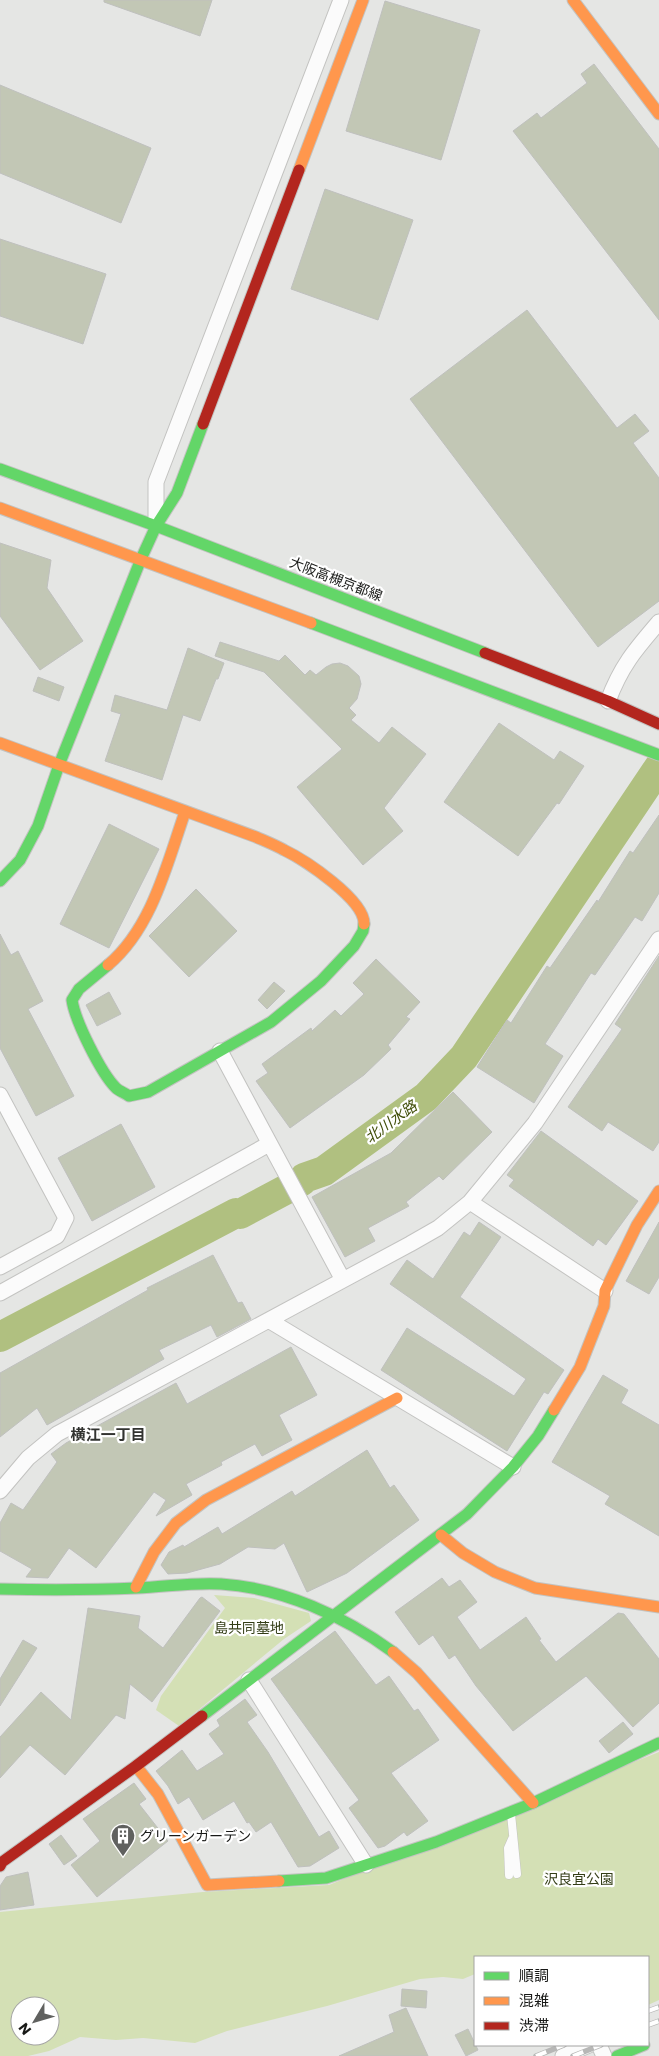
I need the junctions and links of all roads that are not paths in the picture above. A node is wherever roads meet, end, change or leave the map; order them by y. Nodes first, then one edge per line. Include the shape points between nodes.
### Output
1 (341, 0) edge
2 (364, 0) edge
3 (573, 0) edge
4 (659, 114) edge
5 (0, 469) edge
6 (0, 508) edge
7 (156, 526) junction
8 (141, 559) junction
9 (659, 622) edge
10 (608, 701) junction
11 (658, 721) edge
12 (0, 743) edge
13 (659, 754) edge
14 (60, 765) junction
15 (185, 812) junction
16 (0, 881) edge
17 (659, 939) edge
18 (220, 1051) junction
19 (0, 1095) edge
20 (269, 1144) junction
21 (659, 1191) edge
22 (470, 1202) junction
23 (0, 1267) edge
24 (344, 1280) junction
25 (605, 1291) junction
26 (0, 1293) edge
27 (270, 1321) junction
28 (397, 1398) junction
29 (513, 1467) junction
30 (0, 1491) edge
31 (441, 1535) junction
32 (136, 1587) junction
33 (0, 1589) edge
34 (659, 1607) edge
35 (333, 1616) junction
36 (249, 1680) junction
37 (659, 1743) edge
38 (136, 1766) junction
39 (533, 1803) junction
40 (510, 1812) junction
41 (1, 1862) edge
42 (366, 1865) junction
43 (513, 1875) dead end
44 (587, 2046) edge
45 (641, 2046) edge
46 (563, 2056) edge
47 (618, 2056) edge

1 - 7 street via 156,482
2 - 7 street via 178,493
3 - 4 street
5 - 7 street, 大阪高槻京都線
6 - 8 street
7 - 8 street
7 - 10 street, 大阪高槻京都線
8 - 13 street
8 - 14 street
9 - 10 street via 617,676
10 - 11 street, 大阪高槻京都線
12 - 14 street
14 - 15 street
14 - 16 street via 34,835 20,860
15 - 18 street via 285,850 353,900 364,917 363,931 354,946 321,981 271,1022
15 - 18 street via 138,928 121,953 78,991 72,1000 74,1014 115,1088 129,1096 148,1092
17 - 22 street via 535,1124
18 - 20 street
19 - 23 street via 66,1218 58,1236
20 - 24 street
20 - 26 street
21 - 25 street via 637,1225
22 - 24 street via 438,1228
22 - 25 street
24 - 27 street
25 - 29 street via 604,1306 580,1368 538,1436
27 - 28 street
27 - 30 street via 57,1434 28,1458
28 - 29 street
28 - 32 street via 206,1500 176,1523 154,1552
29 - 31 street via 467,1514
31 - 34 street via 495,1572 535,1588
31 - 35 street
32 - 33 street via 73,1591
32 - 35 street via 221,1584 279,1594
35 - 36 street
35 - 39 street via 367,1633 417,1673
36 - 38 street
36 - 42 street
37 - 39 street
38 - 41 street
38 - 42 street via 158,1794 207,1885 326,1878
39 - 40 street
40 - 42 street via 436,1842
40 - 43 lane via 512,1839 508,1848
44 - 46 street
45 - 47 street

